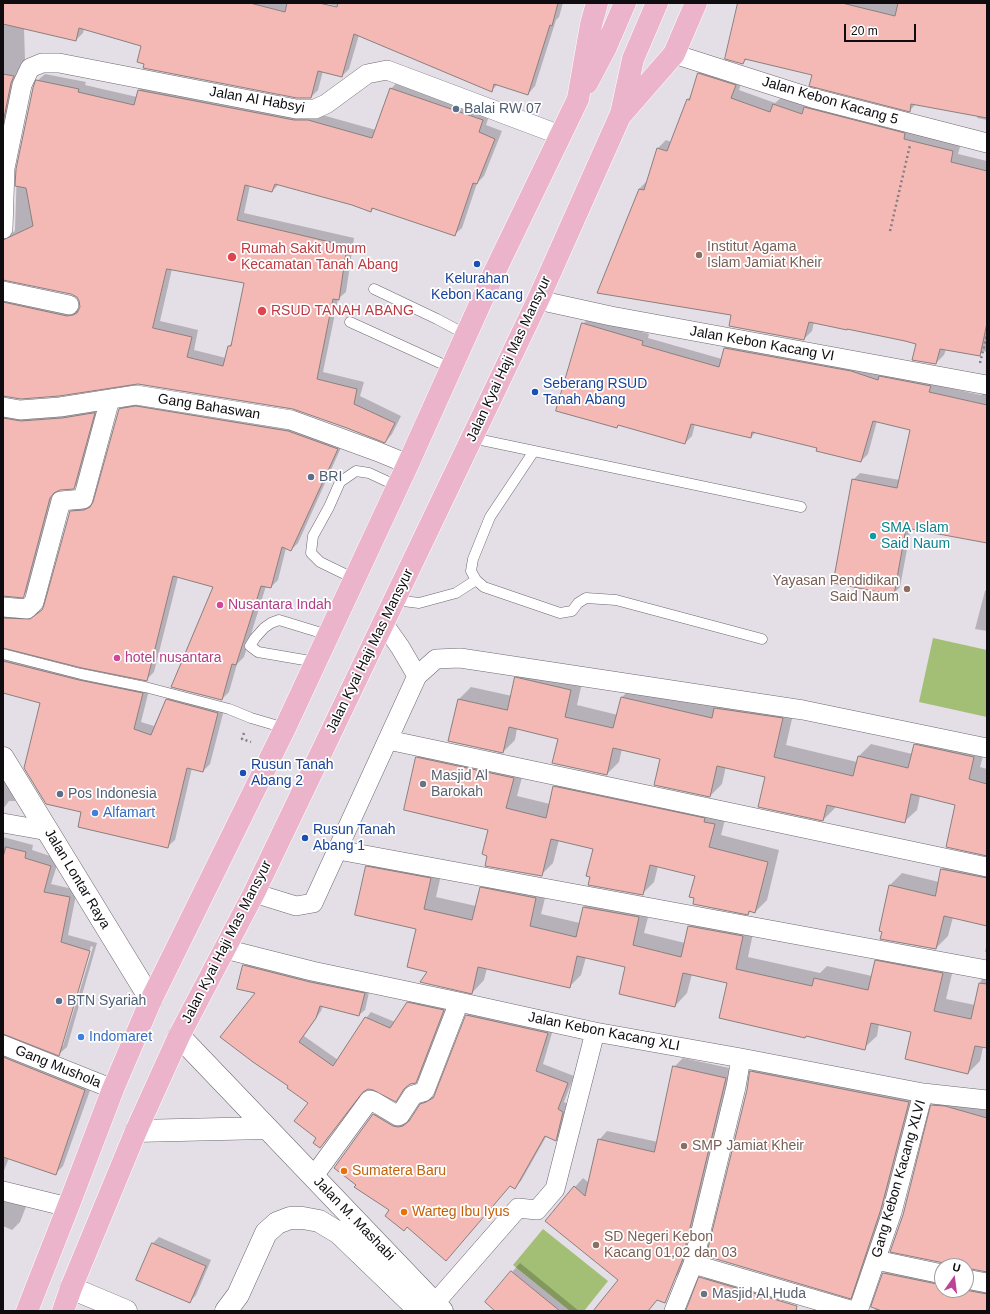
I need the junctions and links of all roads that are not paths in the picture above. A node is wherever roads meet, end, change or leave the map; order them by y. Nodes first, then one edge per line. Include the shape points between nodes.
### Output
1 (597, 3) edge
2 (625, 3) edge
3 (657, 3) edge
4 (696, 3) edge
5 (674, 54) junction
6 (578, 99) junction
7 (620, 116) junction
8 (560, 135) junction
9 (987, 143) edge
10 (3, 229) edge
11 (374, 289) dead end
12 (3, 291) edge
13 (538, 300) junction
14 (69, 305) dead end
15 (350, 322) dead end
16 (467, 335) junction
17 (451, 368) junction
18 (982, 377) edge
19 (110, 399) junction
20 (3, 407) edge
21 (472, 438) junction
22 (534, 451) junction
23 (408, 464) junction
24 (398, 486) junction
25 (801, 507) dead end
26 (355, 579) junction
27 (476, 580) junction
28 (395, 600) junction
29 (3, 607) edge
30 (383, 623) junction
31 (328, 636) junction
32 (762, 639) dead end
33 (3, 654) edge
34 (316, 662) junction
35 (417, 676) junction
36 (285, 728) junction
37 (388, 740) junction
38 (987, 748) edge
39 (3, 758) edge
40 (5, 827) edge
41 (48, 831) junction
42 (338, 850) junction
43 (987, 867) edge
44 (254, 893) junction
45 (225, 949) junction
46 (987, 970) edge
47 (151, 1000) junction
48 (459, 1002) junction
49 (595, 1032) junction
50 (179, 1036) junction
51 (3, 1045) edge
52 (741, 1058) junction
53 (113, 1089) junction
54 (923, 1093) junction
55 (987, 1100) edge
56 (266, 1128) junction
57 (136, 1131) junction
58 (313, 1177) junction
59 (3, 1191) edge
60 (68, 1207) junction
61 (876, 1260) junction
62 (693, 1264) junction
63 (934, 1272) edge
64 (974, 1281) edge
65 (987, 1284) edge
66 (71, 1288) junction
67 (432, 1309) edge
68 (27, 1311) edge
69 (63, 1311) edge
70 (126, 1311) edge
71 (226, 1311) edge
72 (674, 1311) edge
73 (854, 1311) edge
74 (858, 1311) edge

1 - 6 main road
2 - 6 main road via 606,47
3 - 7 main road via 633,59
4 - 5 main road, Jalan Kyai Haji Mas Mansyur
5 - 7 main road, Jalan Kyai Haji Mas Mansyur
5 - 9 street, Jalan Kebon Kacang 5 via 812,98
6 - 8 main road
7 - 13 main road, Jalan Kyai Haji Mas Mansyur
8 - 10 street, Jalan Al Habsyi via 387,70 367,74 315,109 296,109 59,62 42,63 30,68 22,85 5,168
8 - 16 main road
11 - 16 lane
12 - 14 street
13 - 18 street, Jalan Kebon Kacang VI via 619,317
13 - 21 main road, Jalan Kyai Haji Mas Mansyur
15 - 17 lane
16 - 17 main road
17 - 23 main road
19 - 20 street, Gang Bahaswan via 20,410
19 - 23 street, Gang Bahaswan via 136,395 291,420
19 - 29 street via 83,499 60,501 34,602 27,609
21 - 22 lane
21 - 28 main road, Jalan Kyai Haji Mas Mansyur
22 - 25 lane
22 - 27 lane via 490,517 473,560 471,571
23 - 24 main road
24 - 26 main road
24 - 26 lane via 369,473 356,472 340,482 313,536 311,553 320,562
26 - 31 main road
27 - 28 lane via 456,593 419,603
27 - 32 lane via 484,587 560,613 572,611 586,598 616,600
28 - 30 main road, Jalan Kyai Haji Mas Mansyur
30 - 35 street
30 - 44 main road, Jalan Kyai Haji Mas Mansyur
31 - 34 main road
31 - 34 lane via 279,620 264,628 250,646 258,652
33 - 36 lane via 229,709
34 - 36 main road
35 - 37 street
35 - 38 street via 436,659 460,658 803,710
36 - 47 main road
37 - 42 street
37 - 43 street
39 - 41 street, Jalan Lontar Raya
40 - 41 street
41 - 47 street, Jalan Lontar Raya
42 - 44 street via 313,903 296,906
42 - 46 street
44 - 45 main road, Jalan Kyai Haji Mas Mansyur
45 - 48 street, Jalan Kebon Kacang XLI via 312,971
45 - 50 main road, Jalan Kyai Haji Mas Mansyur
47 - 53 main road
48 - 49 street, Jalan Kebon Kacang XLI
48 - 58 street via 425,1090 413,1095 398,1116 370,1100
49 - 52 street, Jalan Kebon Kacang XLI
49 - 67 street via 555,1189 537,1210 518,1208
50 - 56 street, Jalan M. Mashabi
50 - 57 main road, Jalan Kyai Haji Mas Mansyur
51 - 53 street, Gang Mushola
52 - 54 street, Jalan Kebon Kacang XLI
52 - 62 street
53 - 60 main road
54 - 55 street, Jalan Kebon Kacang XLI
54 - 61 street, Gang Kebon Kacang XLVI via 892,1212
56 - 57 street
56 - 58 street, Jalan M. Mashabi
57 - 66 main road, Jalan Kyai Haji Mas Mansyur
58 - 67 street, Jalan M. Mashabi
59 - 60 street
60 - 68 main road
61 - 63 street
61 - 74 street, Gang Kebon Kacang XLVI
62 - 72 street
62 - 73 street
64 - 65 street
66 - 69 main road, Jalan Kyai Haji Mas Mansyur
66 - 70 street
67 - 71 street via 339,1233 319,1221 290,1218 266,1233 238,1295

